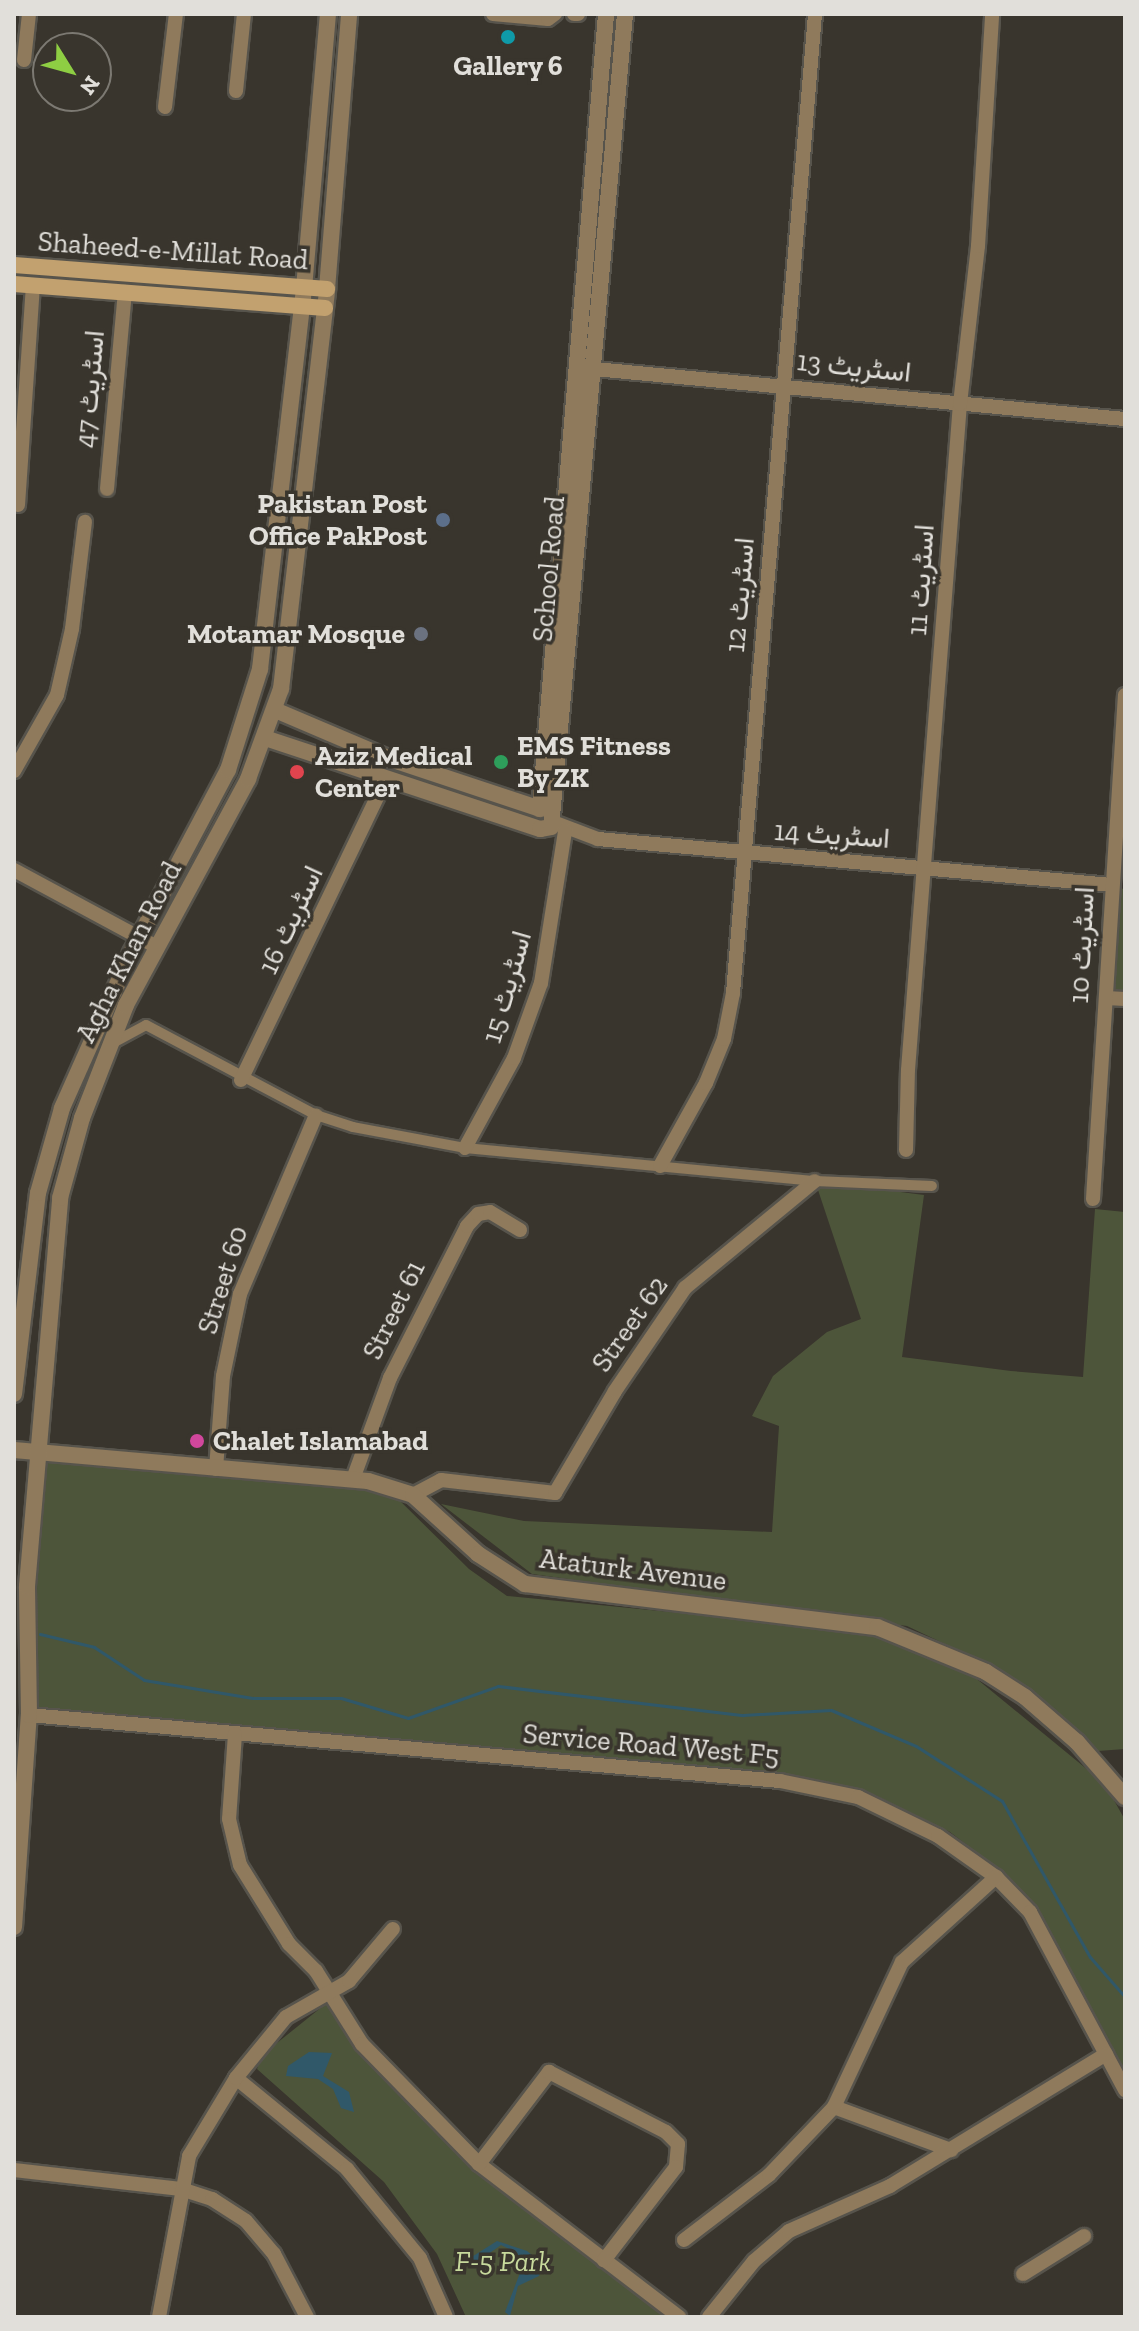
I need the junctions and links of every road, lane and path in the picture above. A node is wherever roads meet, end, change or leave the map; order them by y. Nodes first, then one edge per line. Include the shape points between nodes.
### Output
1 (29, 14) edge
2 (176, 14) edge
3 (244, 14) edge
4 (328, 14) edge
5 (349, 14) edge
6 (493, 14) edge
7 (555, 14) edge
8 (606, 14) edge
9 (625, 14) edge
10 (815, 14) edge
11 (992, 14) edge
12 (24, 60) dead end
13 (236, 91) dead end
14 (165, 107) dead end
15 (591, 197) junction
16 (609, 199) junction
17 (14, 265) edge
18 (117, 274) junction
19 (14, 284) edge
20 (33, 286) junction
21 (304, 288) junction
22 (327, 289) junction
23 (121, 292) junction
24 (301, 307) junction
25 (325, 308) junction
26 (585, 368) junction
27 (784, 386) junction
28 (960, 404) junction
29 (1125, 419) edge
30 (107, 489) dead end
31 (18, 505) dead end
32 (85, 522) dead end
33 (260, 669) junction
34 (284, 673) junction
35 (1125, 695) edge
36 (275, 710) junction
37 (265, 738) junction
38 (14, 771) edge
39 (385, 781) junction
40 (540, 809) junction
41 (553, 828) junction
42 (744, 853) junction
43 (926, 868) junction
44 (14, 870) edge
45 (1111, 885) junction
46 (139, 938) junction
47 (157, 947) junction
48 (1106, 998) junction
49 (1125, 999) edge
50 (109, 1045) junction
51 (241, 1080) junction
52 (316, 1115) junction
53 (465, 1148) junction
54 (906, 1150) dead end
55 (660, 1166) junction
56 (815, 1181) junction
57 (932, 1186) dead end
58 (1093, 1199) dead end
59 (520, 1230) dead end
60 (14, 1394) edge
61 (14, 1450) edge
62 (37, 1452) junction
63 (216, 1469) junction
64 (353, 1479) junction
65 (413, 1495) junction
66 (22, 1714) edge
67 (235, 1734) junction
68 (1125, 1797) edge
69 (996, 1877) junction
70 (14, 1927) edge
71 (393, 1929) dead end
72 (329, 1991) junction
73 (1106, 2054) junction
74 (236, 2078) junction
75 (1125, 2090) edge
76 (834, 2107) junction
77 (951, 2150) junction
78 (479, 2164) junction
79 (14, 2170) edge
80 (181, 2189) junction
81 (1084, 2236) dead end
82 (684, 2240) dead end
83 (604, 2260) junction
84 (1023, 2274) dead end
85 (159, 2317) edge
86 (307, 2317) edge
87 (446, 2317) edge
88 (679, 2317) edge
89 (709, 2317) edge

1 - 12 street
2 - 14 street
3 - 13 street
4 - 21 street, Agha Khan Road
5 - 22 street, Agha Khan Road
6 - 7 street via 548,19
8 - 15 street, School Road
9 - 16 street, School Road
10 - 27 street, اسٹریٹ 12
11 - 28 street, اسٹریٹ 11 via 978,246
15 - 16 street
15 - 26 street, School Road
16 - 26 street, School Road
17 - 18 main road, Shaheed-e-Millat Road
18 - 21 main road, Shaheed-e-Millat Road
18 - 23 main road
19 - 20 main road, Shaheed-e-Millat Road
20 - 23 main road, Shaheed-e-Millat Road
20 - 31 street
21 - 22 main road, Shaheed-e-Millat Road
21 - 24 street, Agha Khan Road
22 - 25 street, Agha Khan Road
23 - 24 main road, Shaheed-e-Millat Road
23 - 30 street, اسٹریٹ 47
24 - 25 main road, Shaheed-e-Millat Road
24 - 33 street, Agha Khan Road
25 - 34 street, Agha Khan Road
26 - 27 street, اسٹریٹ 13
26 - 40 street, School Road
26 - 41 street, School Road
27 - 28 street, اسٹریٹ 13
27 - 42 street, اسٹریٹ 12
28 - 29 street, اسٹریٹ 13
28 - 43 street, اسٹریٹ 11
32 - 38 street via 72,629 57,695
33 - 34 street
33 - 46 street, Agha Khan Road via 228,770
34 - 36 street, Agha Khan Road
35 - 45 street, اسٹریٹ 10
36 - 37 street, Agha Khan Road
36 - 40 street via 393,760
37 - 39 street
37 - 47 street, Agha Khan Road
39 - 41 street
39 - 51 street, اسٹریٹ 16
40 - 41 street, School Road
41 - 42 street, اسٹریٹ 14 via 598,839
41 - 53 street, اسٹریٹ 15 via 541,983 514,1058
42 - 43 street, اسٹریٹ 14
42 - 55 street, اسٹریٹ 12 via 724,1039
43 - 45 street, اسٹریٹ 14
43 - 54 street, اسٹریٹ 11
44 - 46 street
45 - 48 street, اسٹریٹ 10
46 - 47 street
46 - 60 street, Agha Khan Road via 90,1038 38,1193
47 - 50 street, Agha Khan Road
48 - 49 street
48 - 58 street, اسٹریٹ 10
50 - 51 street via 146,1025
50 - 62 street, Agha Khan Road via 60,1198
51 - 52 street
52 - 53 street
52 - 63 street, Street 60 via 240,1294 223,1376
53 - 55 street
55 - 56 street
56 - 57 street
56 - 65 street, Street 62 via 685,1288 639,1352 555,1493 441,1480
59 - 64 street, Street 61 via 490,1212 478,1214 467,1226 390,1378
61 - 62 street, Ataturk Avenue
62 - 63 street, Ataturk Avenue
62 - 66 street, Agha Khan Road
63 - 64 street, Ataturk Avenue
64 - 65 street, Ataturk Avenue
65 - 68 street, Ataturk Avenue via 478,1554 525,1584 809,1615 877,1627 946,1653 1025,1697 1077,1742
66 - 67 street, Service Road West F5
66 - 70 street, Agha Khan Road
67 - 69 street, Service Road West F5 via 780,1781 858,1797 938,1836
67 - 72 street via 229,1819 240,1865 289,1944
69 - 73 street, Service Road West F5 via 1030,1912
69 - 76 street via 902,1962
71 - 72 street via 349,1981
72 - 74 street via 286,2017
72 - 78 street via 362,2044
73 - 75 street, Service Road West F5
73 - 77 street
74 - 80 street via 189,2156
74 - 87 street via 347,2169 420,2258
76 - 77 street
76 - 82 street via 769,2175
77 - 89 street via 890,2186 789,2231 754,2261
78 - 83 street
78 - 83 street via 549,2072 666,2132 678,2144 676,2167
79 - 80 street
80 - 85 street
80 - 86 street via 212,2199 246,2221 274,2254
81 - 84 street
83 - 88 street

